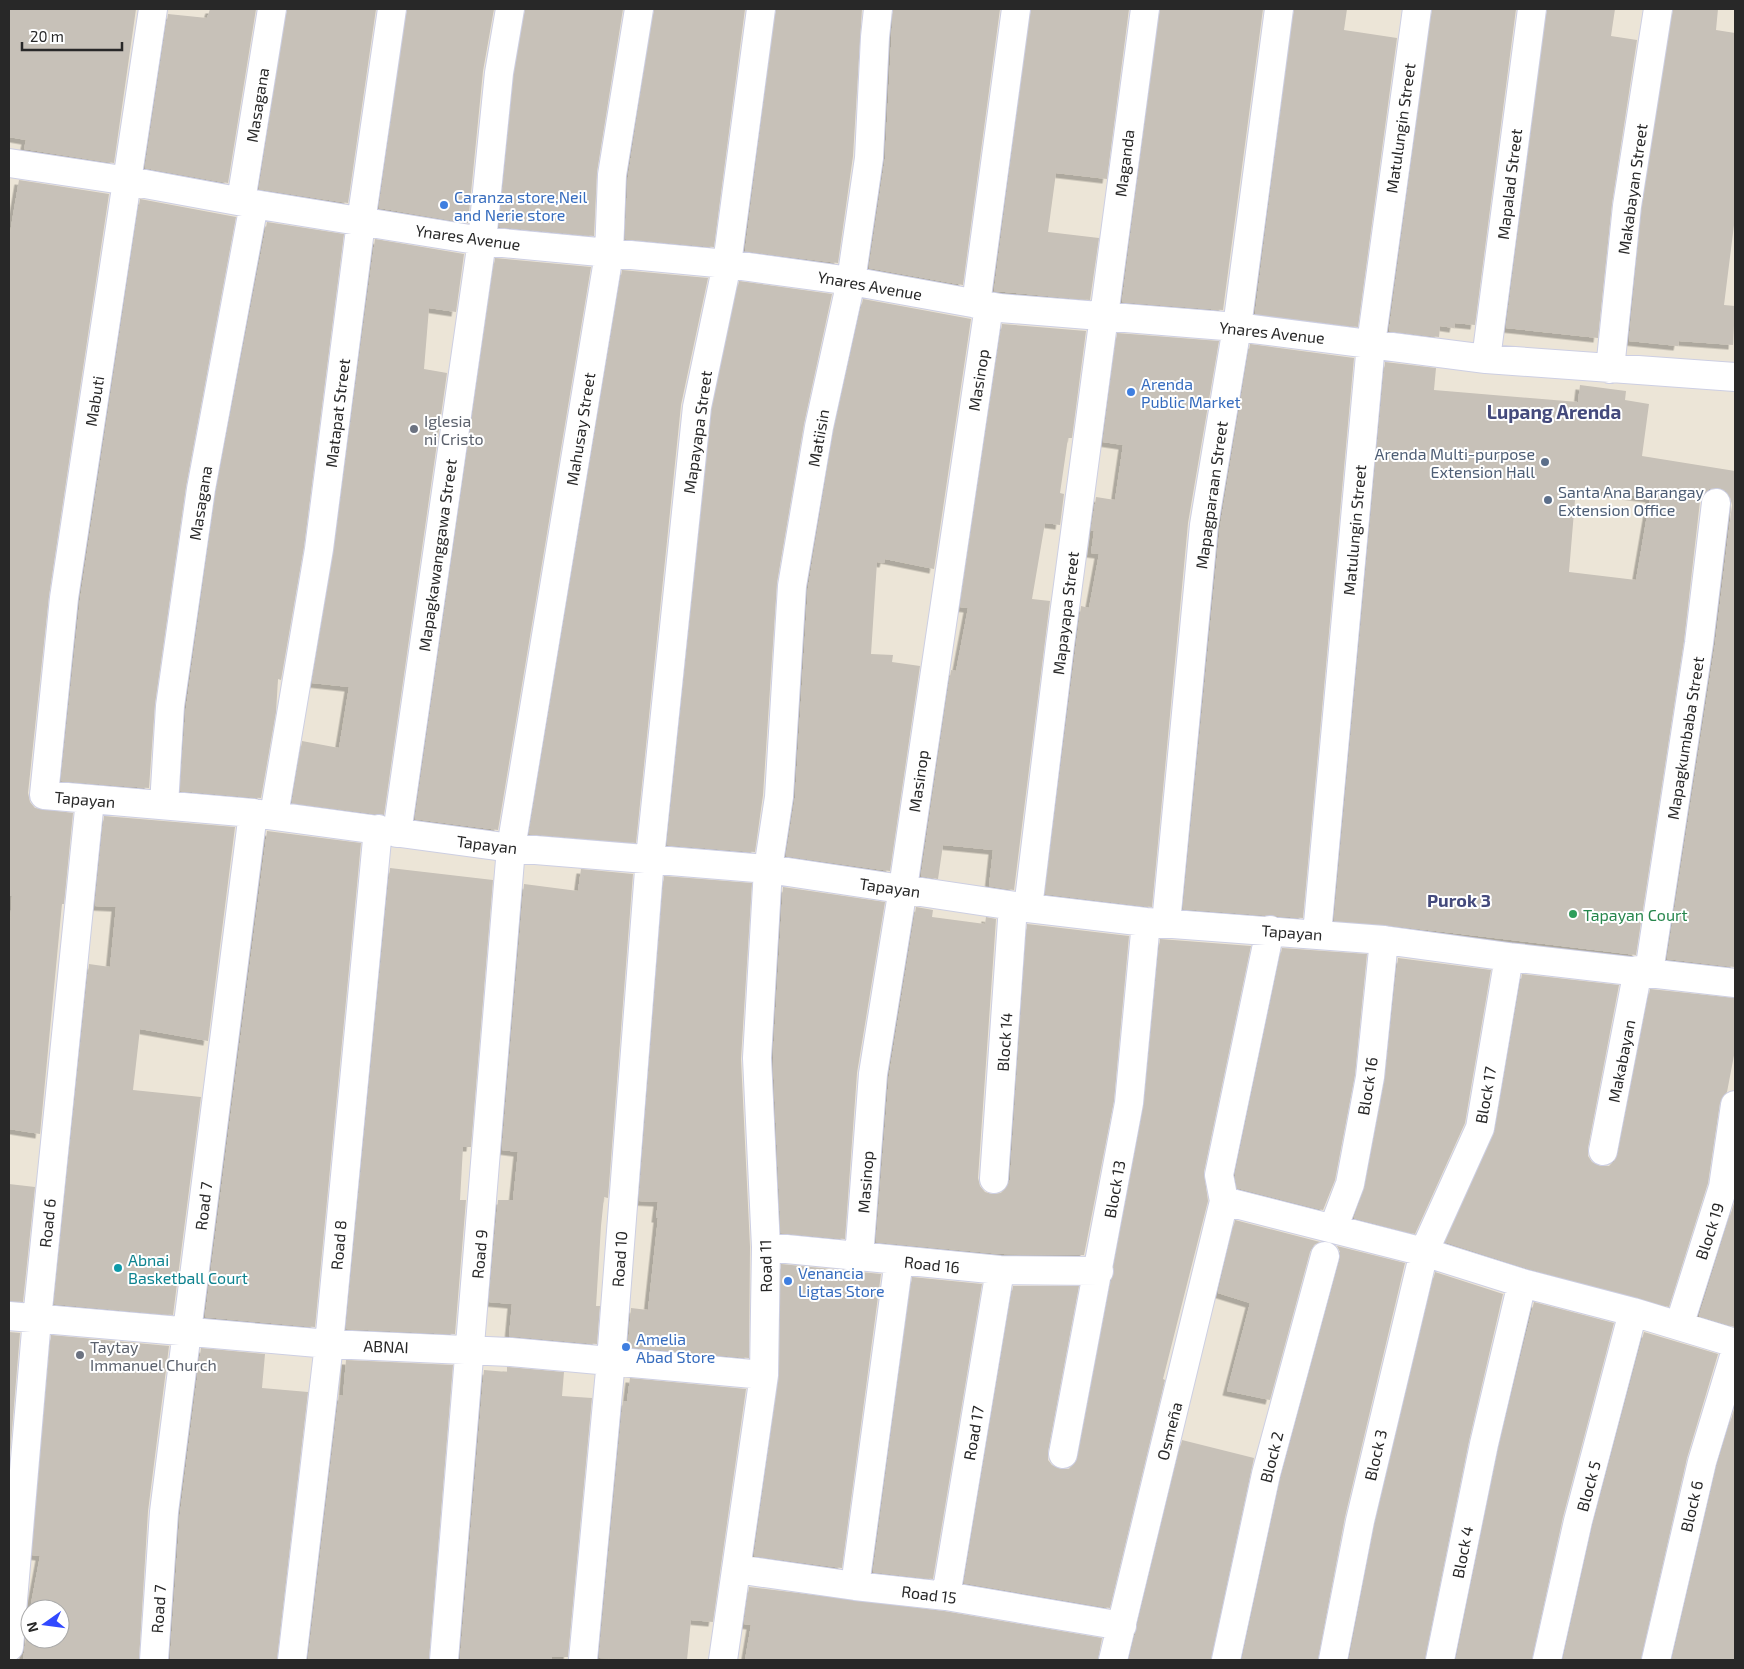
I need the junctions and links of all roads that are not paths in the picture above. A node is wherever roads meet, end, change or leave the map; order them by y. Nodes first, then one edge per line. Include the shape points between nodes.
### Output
1 (153, 9) edge
2 (272, 9) edge
3 (392, 9) edge
4 (510, 9) edge
5 (639, 9) edge
6 (761, 9) edge
7 (878, 9) edge
8 (1016, 9) edge
9 (1145, 9) edge
10 (1279, 9) edge
11 (1416, 9) edge
12 (1532, 9) edge
13 (1658, 9) edge
14 (9, 163) edge
15 (129, 180) junction
16 (247, 202) junction
17 (361, 222) junction
18 (482, 240) junction
19 (609, 254) junction
20 (727, 264) junction
21 (850, 280) junction
22 (983, 305) junction
23 (1104, 318) junction
24 (1237, 327) junction
25 (1371, 344) junction
26 (1486, 359) junction
27 (1610, 370) junction
28 (1734, 370) edge
29 (1716, 503) dead end
30 (44, 795) joint
31 (90, 800) junction
32 (164, 806) junction
33 (264, 814) junction
34 (387, 831) junction
35 (511, 848) junction
36 (650, 858) junction
37 (768, 869) junction
38 (903, 888) junction
39 (1021, 907) junction
40 (1156, 922) junction
41 (1270, 930) junction
42 (1317, 934) junction
43 (1384, 940) junction
44 (1509, 958) junction
45 (1644, 971) junction
46 (1735, 983) edge
47 (1735, 1106) edge
48 (1603, 1151) dead end
49 (994, 1178) dead end
50 (1224, 1201) junction
51 (1332, 1229) junction
52 (766, 1247) junction
53 (1424, 1252) junction
54 (1325, 1256) dead end
55 (859, 1257) junction
56 (899, 1260) junction
57 (1000, 1270) junction
58 (1099, 1271) junction
59 (1522, 1283) junction
60 (1633, 1312) junction
61 (9, 1316) edge
62 (37, 1320) junction
63 (1679, 1326) junction
64 (187, 1333) junction
65 (1735, 1343) edge
66 (329, 1344) junction
67 (469, 1350) junction
68 (1735, 1353) edge
69 (611, 1360) junction
70 (764, 1375) junction
71 (1063, 1454) dead end
72 (736, 1569) junction
73 (855, 1586) junction
74 (946, 1596) junction
75 (1122, 1626) junction
76 (9, 1647) edge
77 (154, 1660) edge
78 (292, 1660) edge
79 (444, 1660) edge
80 (583, 1660) edge
81 (723, 1660) edge
82 (1113, 1660) edge
83 (1226, 1660) edge
84 (1333, 1660) edge
85 (1440, 1660) edge
86 (1547, 1660) edge
87 (1656, 1660) edge

1 - 15 street, Mabuti
2 - 16 street, Masagana
3 - 17 street, Matapat Street
4 - 18 street, Mapagkawanggawa Street via 499,73
5 - 19 street, Mahusay Street via 612,175
6 - 20 street, Mapayapa Street
7 - 21 street, Matiisin via 870,158
8 - 22 street, Masinop
9 - 23 street, Maganda
10 - 24 street, Mapagparaan Street
11 - 25 street, Matulungin Street
12 - 26 street, Mapalad Street
13 - 27 street, Makabayan Street via 1627,206
14 - 15 street, Ynares Avenue
15 - 16 street, Ynares Avenue
15 - 30 street, Mabuti via 64,598
16 - 17 street, Ynares Avenue
16 - 32 street, Masagana via 170,706
17 - 18 street, Ynares Avenue
17 - 33 street, Matapat Street via 319,549
18 - 19 street, Ynares Avenue
18 - 34 street, Mapagkawanggawa Street
19 - 20 street, Ynares Avenue
19 - 35 street, Mahusay Street
20 - 21 street, Ynares Avenue
20 - 36 street, Mapayapa Street via 697,407
21 - 22 street, Ynares Avenue
21 - 37 street, Matiisin via 819,427 792,586 779,797
22 - 23 street, Ynares Avenue
22 - 38 street, Masinop
23 - 24 street, Ynares Avenue
23 - 39 street, Mapayapa Street
24 - 25 street, Ynares Avenue
24 - 40 street, Mapagparaan Street via 1204,525
25 - 26 street, Ynares Avenue
25 - 42 street, Matulungin Street
26 - 27 street, Ynares Avenue
27 - 28 street, Ynares Avenue
29 - 45 street, Mapagkumbaba Street via 1698,653
30 - 31 street, Tapayan
31 - 32 street, Tapayan
31 - 62 street, Road 6
32 - 33 street, Tapayan
33 - 34 street, Tapayan
33 - 64 street, Road 7
34 - 35 street, Tapayan
34 - 66 street, Road 8
35 - 36 street, Tapayan
35 - 67 street, Road 9 via 477,1286
36 - 37 street, Tapayan
36 - 69 street, Road 10
37 - 38 street, Tapayan
37 - 52 street, Road 11 via 756,1058
38 - 39 street, Tapayan
38 - 55 street, Masinop via 873,1074
39 - 40 street, Tapayan
39 - 49 street, Block 14
40 - 41 street, Tapayan
40 - 58 street, Block 13 via 1129,1103
41 - 42 street, Tapayan
41 - 50 street via 1219,1175
42 - 43 street, Tapayan
43 - 44 street, Tapayan
43 - 51 street, Block 16 via 1370,1076 1350,1184
44 - 45 street, Tapayan
44 - 53 street, Block 17 via 1480,1128
45 - 46 street, Tapayan
45 - 48 street, Makabayan
47 - 63 street, Block 19 via 1723,1187
50 - 51 street
50 - 75 street, Osmeña
51 - 53 street
52 - 55 street, Road 16
52 - 70 street, Road 11
53 - 59 street
53 - 84 street, Block 3 via 1360,1521
54 - 83 street, Block 2 via 1266,1474
55 - 56 street, Road 16
56 - 57 street, Road 16
56 - 73 street
57 - 58 street, Road 16
57 - 74 street, Road 17
58 - 71 street, Block 13
59 - 60 street
59 - 85 street, Block 4 via 1484,1444
60 - 63 street
60 - 86 street, Block 5 via 1578,1521
61 - 62 street, ABNAI
62 - 64 street, ABNAI
62 - 76 street, Road 6
63 - 65 street
64 - 66 street, ABNAI
64 - 77 street, Road 7 via 164,1512
66 - 67 street, ABNAI
66 - 78 street, Road 8
67 - 69 street, ABNAI
67 - 79 street, Road 9
68 - 87 street, Block 6 via 1702,1462
69 - 70 street, ABNAI
69 - 80 street, Road 10
70 - 72 street, Road 11
72 - 73 street, Road 15
72 - 81 street, Road 11
73 - 74 street, Road 15
74 - 75 street, Road 15
75 - 82 street, Osmeña

